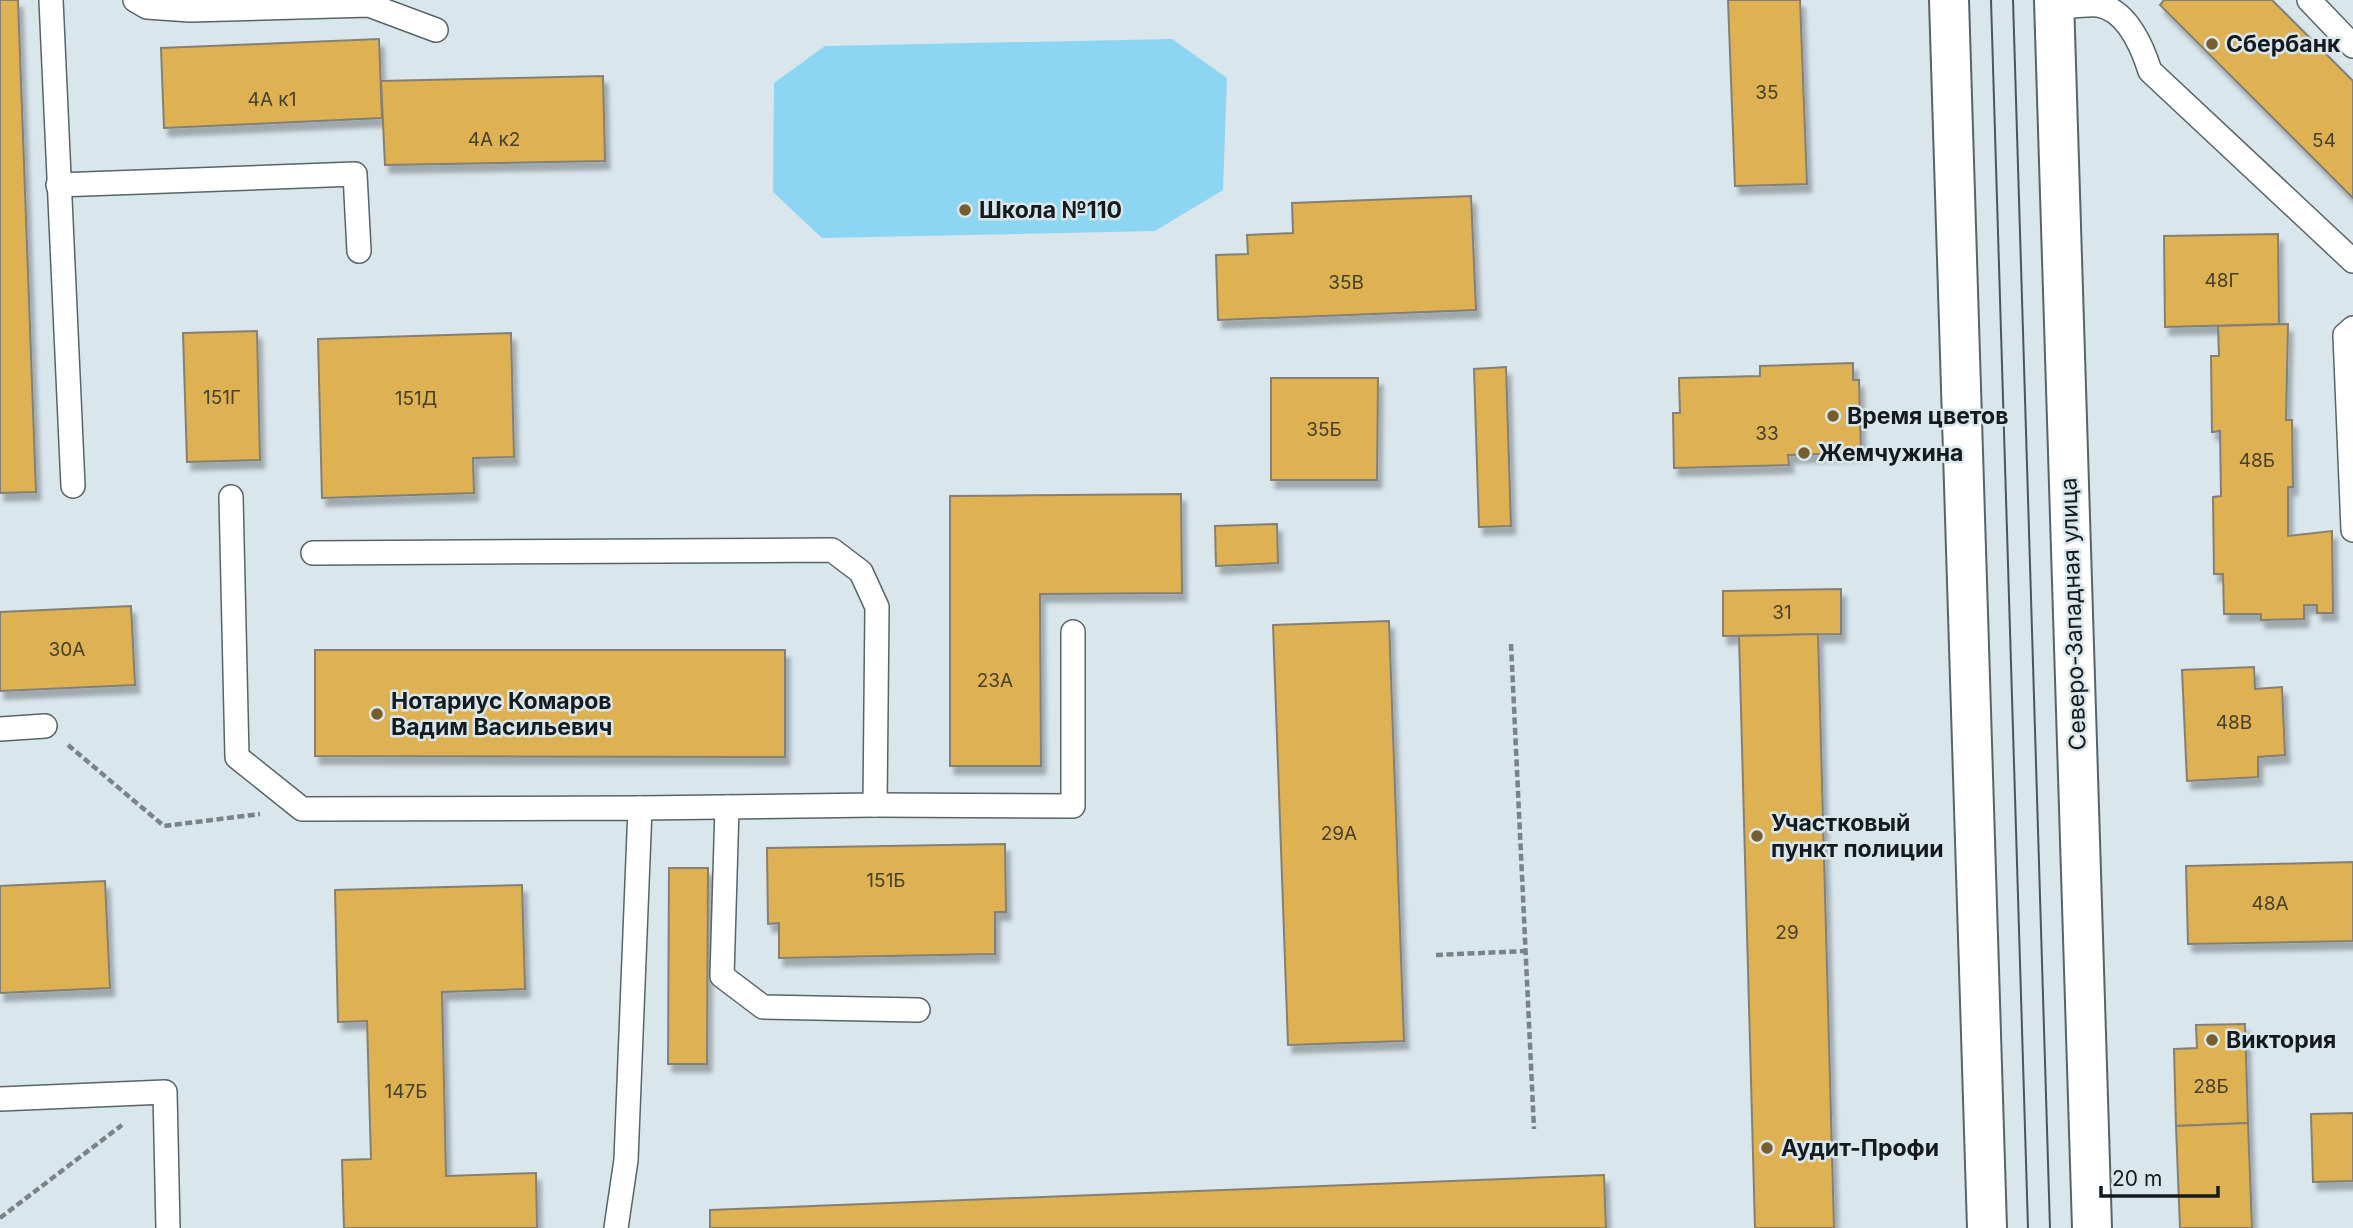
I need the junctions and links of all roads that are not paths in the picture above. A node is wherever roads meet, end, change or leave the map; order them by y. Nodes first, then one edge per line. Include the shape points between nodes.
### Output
1 (51, 0) edge
2 (135, 0) edge
3 (1949, 0) edge
4 (2309, 0) edge
5 (2054, 4) edge
6 (436, 30) dead end
7 (2353, 46) edge
8 (58, 185) junction
9 (359, 251) dead end
10 (2353, 261) edge
11 (2353, 328) edge
12 (73, 486) dead end
13 (232, 496) dead end
14 (2353, 530) edge
15 (313, 553) dead end
16 (1073, 632) dead end
17 (45, 726) road end
18 (0, 729) edge
19 (875, 805) junction
20 (727, 807) junction
21 (640, 808) junction
22 (918, 1010) dead end
23 (0, 1098) edge
24 (167, 1228) edge
25 (616, 1228) edge
26 (1987, 1228) edge
27 (2092, 1228) edge

1 - 8 lane
2 - 6 lane via 147,7 190,10 369,5
3 - 26 main road
4 - 7 lane
5 - 10 lane via 2099,5 2118,15 2142,45 2150,71
5 - 27 main road, Северо-Западная улица
8 - 9 lane via 355,174
8 - 12 lane
11 - 14 lane via 2345,335
13 - 21 lane via 237,757 302,809
15 - 19 lane via 832,550 861,572 877,607
16 - 19 lane via 1073,806
17 - 18 lane
19 - 20 lane
20 - 21 lane
20 - 22 lane via 722,975 763,1007
21 - 25 lane via 626,1160
23 - 24 lane via 165,1092

